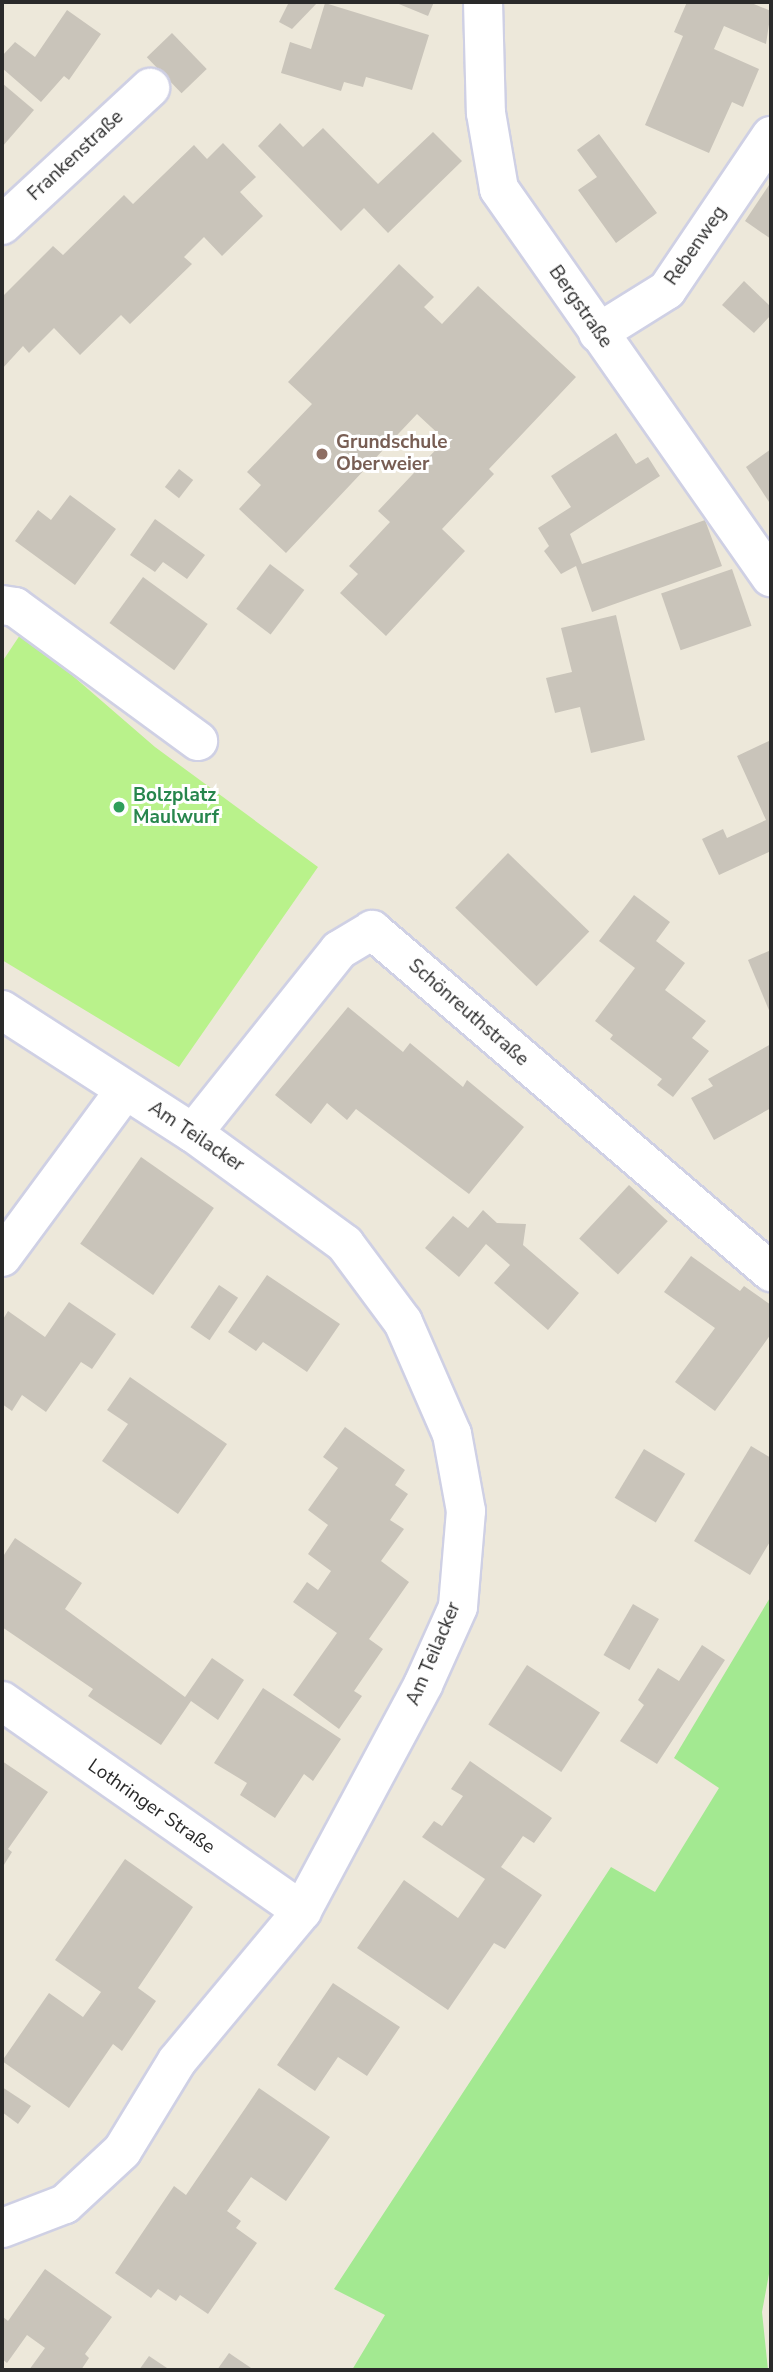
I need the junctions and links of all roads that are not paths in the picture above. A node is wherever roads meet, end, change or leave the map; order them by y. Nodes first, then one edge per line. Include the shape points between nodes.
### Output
1 (482, 2) edge
2 (150, 88) dead end
3 (771, 136) edge
4 (2, 225) edge
5 (598, 333) junction
6 (771, 577) edge
7 (2, 605) edge
8 (198, 741) dead end
9 (2, 1010) edge
10 (125, 1090) junction
11 (194, 1133) junction
12 (2, 1257) edge
13 (771, 1272) edge
14 (2, 1701) edge
15 (302, 1911) junction
16 (2, 2228) edge

1 - 5 street, Bergstraße via 486,113 499,189
2 - 4 street, Frankenstraße
3 - 5 street, Rebenweg via 667,290
5 - 6 street, Bergstraße
7 - 8 street via 15,607
9 - 10 street, Am Teilacker
10 - 11 street, Am Teilacker
10 - 12 street
11 - 13 street, Schönreuthstraße via 339,950 372,930
11 - 15 street, Am Teilacker via 345,1244 403,1322 452,1434 466,1510 458,1607 423,1685
14 - 15 street, Lothringer Straße
15 - 16 street, Am Teilacker via 177,2061 122,2151 65,2204

